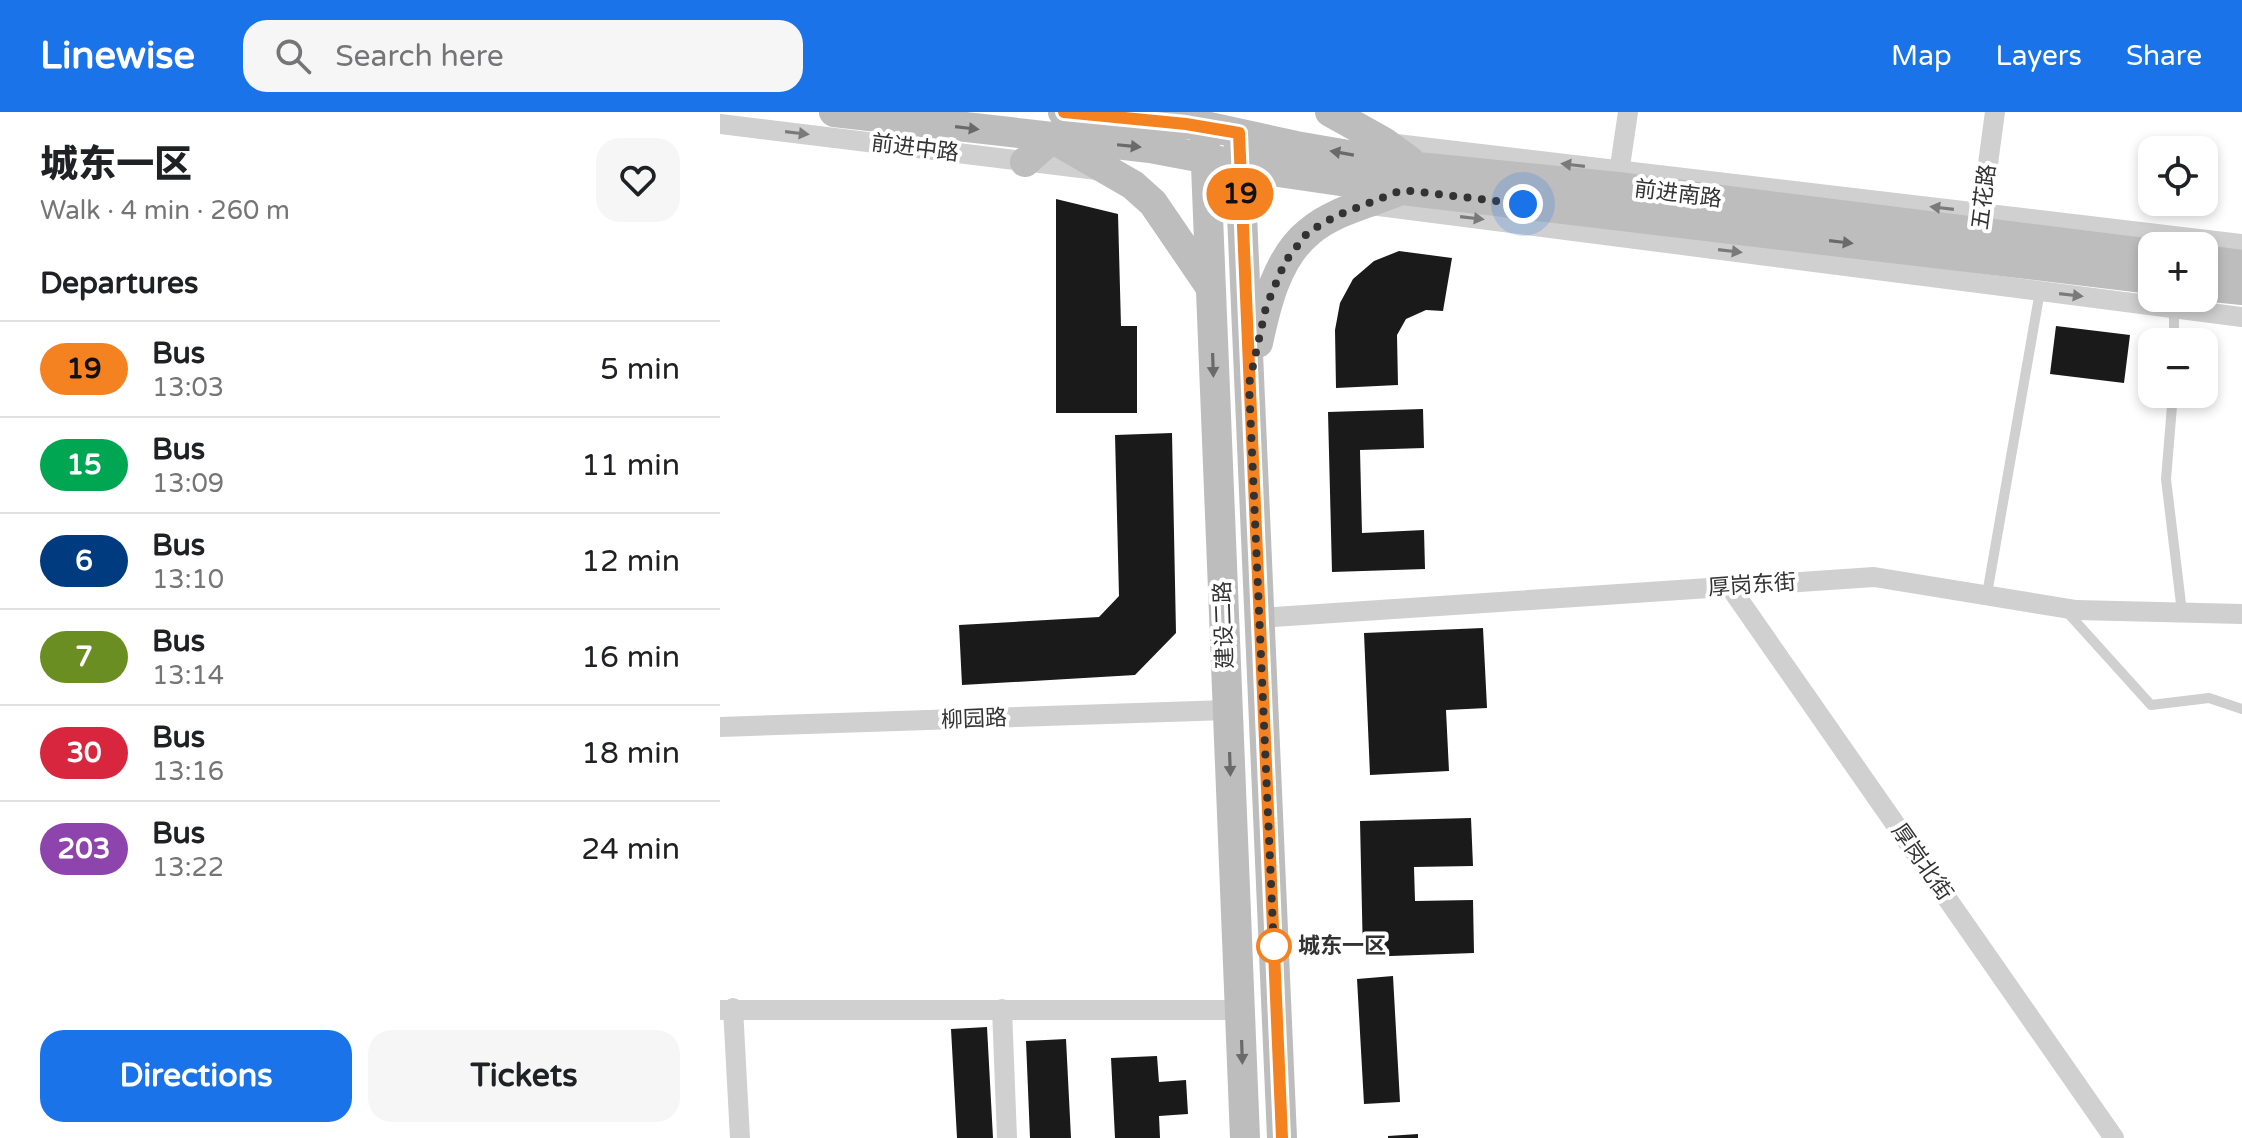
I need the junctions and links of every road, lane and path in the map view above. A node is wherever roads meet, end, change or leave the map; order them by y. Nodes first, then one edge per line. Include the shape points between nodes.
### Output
1 (834, 112) edge
2 (1330, 112) edge
3 (1628, 112) edge
4 (1995, 112) edge
5 (1205, 119) edge
6 (1238, 123) edge
7 (720, 124) edge
8 (1058, 125) edge
9 (1384, 142) junction
10 (1452, 150) junction
11 (1206, 158) junction
12 (1025, 162) junction
13 (1239, 165) junction
14 (1110, 172) junction
15 (1410, 178) junction
16 (1616, 202) junction
17 (1367, 204) junction
18 (1437, 213) junction
19 (2242, 244) edge
20 (1977, 246) junction
21 (2138, 253) edge
22 (2218, 262) edge
23 (2242, 265) edge
24 (2138, 276) edge
25 (1210, 287) junction
26 (2218, 287) edge
27 (2242, 290) edge
28 (2040, 291) junction
29 (2138, 304) edge
30 (2200, 312) edge
31 (2242, 317) edge
32 (1249, 384) junction
33 (2172, 408) edge
34 (1730, 587) junction
35 (1987, 594) junction
36 (2063, 607) junction
37 (2182, 612) junction
38 (2242, 614) edge
39 (1260, 618) junction
40 (2242, 709) edge
41 (1227, 710) junction
42 (720, 727) edge
43 (727, 1009) edge
44 (1002, 1009) junction
45 (1240, 1010) junction
46 (740, 1138) edge
47 (1007, 1138) edge
48 (1245, 1138) edge
49 (1282, 1138) edge
50 (2114, 1138) edge

1 -> 8 street
2 - 9 street
3 - 16 street
4 - 20 street, 五花路
5 - 6 street, 前进南路
5 - 8 street
5 - 11 street, 建设二路
6 - 13 street, 建设二路
15 -> 6 street, 前进南路
7 -> 12 street, 前进中路
8 -> 11 street, 前进南路
8 - 12 street
8 - 14 street
9 - 10 street, 前进南路
9 - 15 street
10 - 15 street
16 -> 10 street, 前进南路
11 - 13 street, 前进南路
11 - 25 street, 建设二路
12 - 14 street, 前进中路
13 - 15 street, 前进南路
13 - 32 street, 建设二路
14 - 25 street via 1153,203
15 - 16 street, 前进南路
15 - 17 street
15 - 18 street
18 -> 16 street, 前进南路
16 - 20 street, 前进南路
16 -> 20 street, 前进南路
17 - 18 street, 前进南路
17 - 32 street via 1308,232 1285,262 1266,307
19 - 20 street, 前进南路
20 - 21 street, 前进南路
20 - 24 street, 前进南路
20 - 28 street, 前进南路
22 - 23 street
25 -> 41 street, 建设二路
26 - 27 street
28 -> 29 street, 前进南路
28 - 35 lane
30 - 31 street, 前进南路
32 - 39 street, 建设二路
33 - 37 lane via 2166,479
34 - 35 street, 厚岗东街 via 1874,577
34 - 39 street, 厚岗东街
34 - 50 street, 厚岗北街
35 - 36 street, 厚岗东街
36 - 37 street, 厚岗东街
36 - 40 lane via 2151,705 2209,698
37 - 38 street, 厚岗东街
39 - 49 street, 建设二路
41 - 42 street, 柳园路
41 -> 45 street, 建设二路
43 - 44 street
43 - 46 street
44 - 45 street
44 - 47 street
45 -> 48 street, 建设二路

